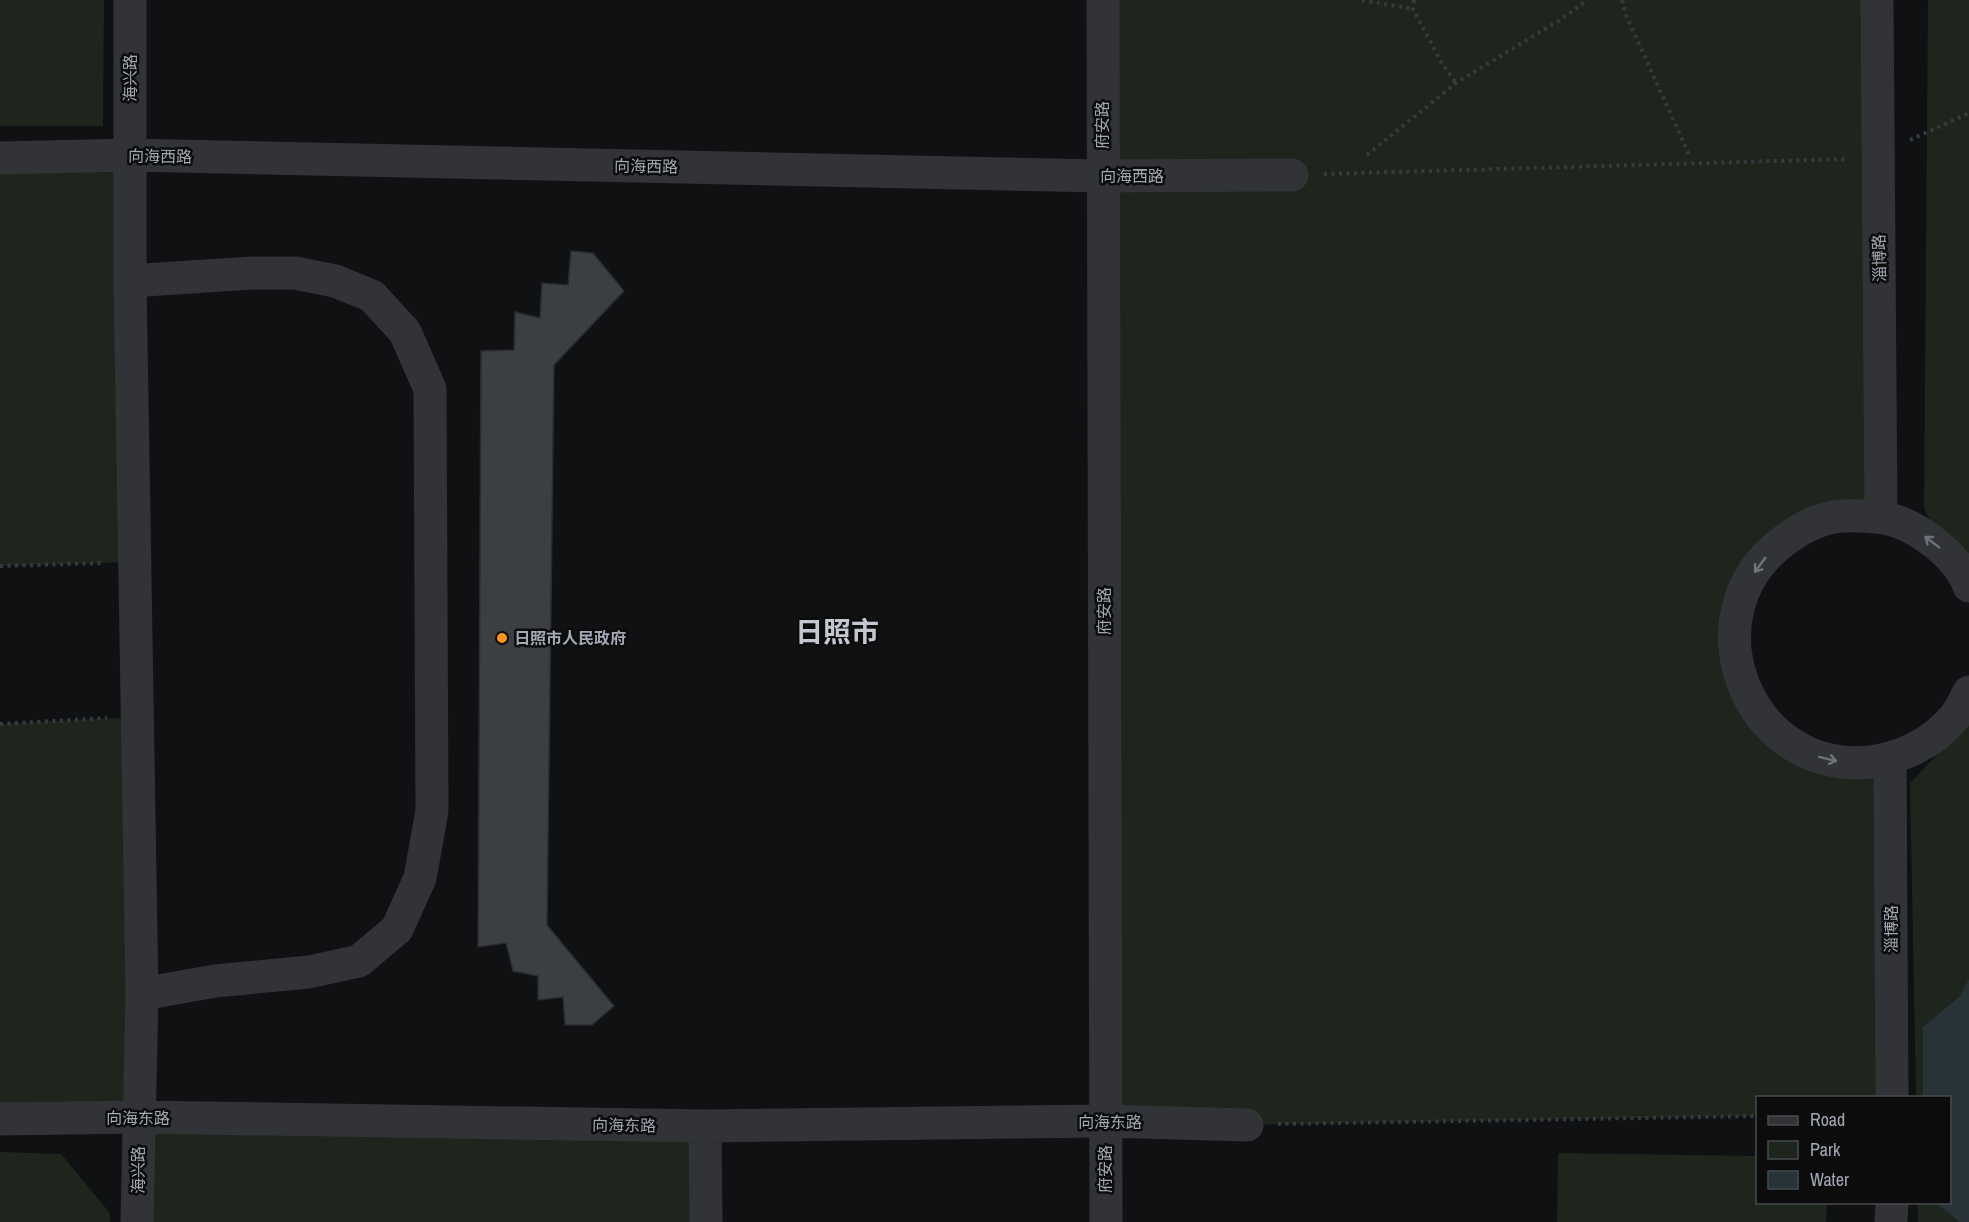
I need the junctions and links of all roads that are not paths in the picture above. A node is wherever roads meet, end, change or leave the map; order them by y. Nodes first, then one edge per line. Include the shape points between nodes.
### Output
1 (130, 0) edge
2 (1103, 0) edge
3 (1877, 0) edge
4 (130, 155) junction
5 (0, 158) edge
6 (1292, 175) road end
7 (1102, 176) junction
8 (130, 281) junction
9 (1881, 517) junction
10 (1969, 586) edge
11 (1969, 692) edge
12 (1890, 760) junction
13 (142, 994) junction
14 (1892, 1096) edge
15 (138, 1117) junction
16 (0, 1119) edge
17 (1105, 1121) junction
18 (1247, 1125) road end
19 (705, 1126) junction
20 (1892, 1204) edge
21 (137, 1222) edge
22 (706, 1222) edge
23 (1106, 1222) edge
24 (1892, 1222) edge

1 - 4 street, 海兴路
2 - 7 street, 府安路
3 - 9 street, 淄博路
4 - 5 street, 向海西路
4 - 7 street, 向海西路
4 - 8 street, 海兴路
6 - 7 street, 向海西路
7 - 17 street, 府安路
8 - 13 street, 海兴路
8 - 13 street via 252,273 295,273 335,281 372,296 405,332 430,389 432,811 420,878 397,929 359,961 309,972 215,981
10 -> 9 street via 1945,551 1915,529
9 -> 12 street via 1841,516 1802,528 1770,551 1746,584 1734,623 1736,664 1750,702 1776,733 1810,754 1849,764
11 - 12 street via 1953,719 1924,744
12 - 14 street, 淄博路
13 - 15 street, 海兴路
15 - 16 street, 向海东路
15 - 19 street, 向海东路
15 - 21 street, 海兴路
17 - 18 street, 向海东路
17 - 19 street, 向海东路
17 - 23 street, 府安路
19 - 22 street
20 - 24 street

